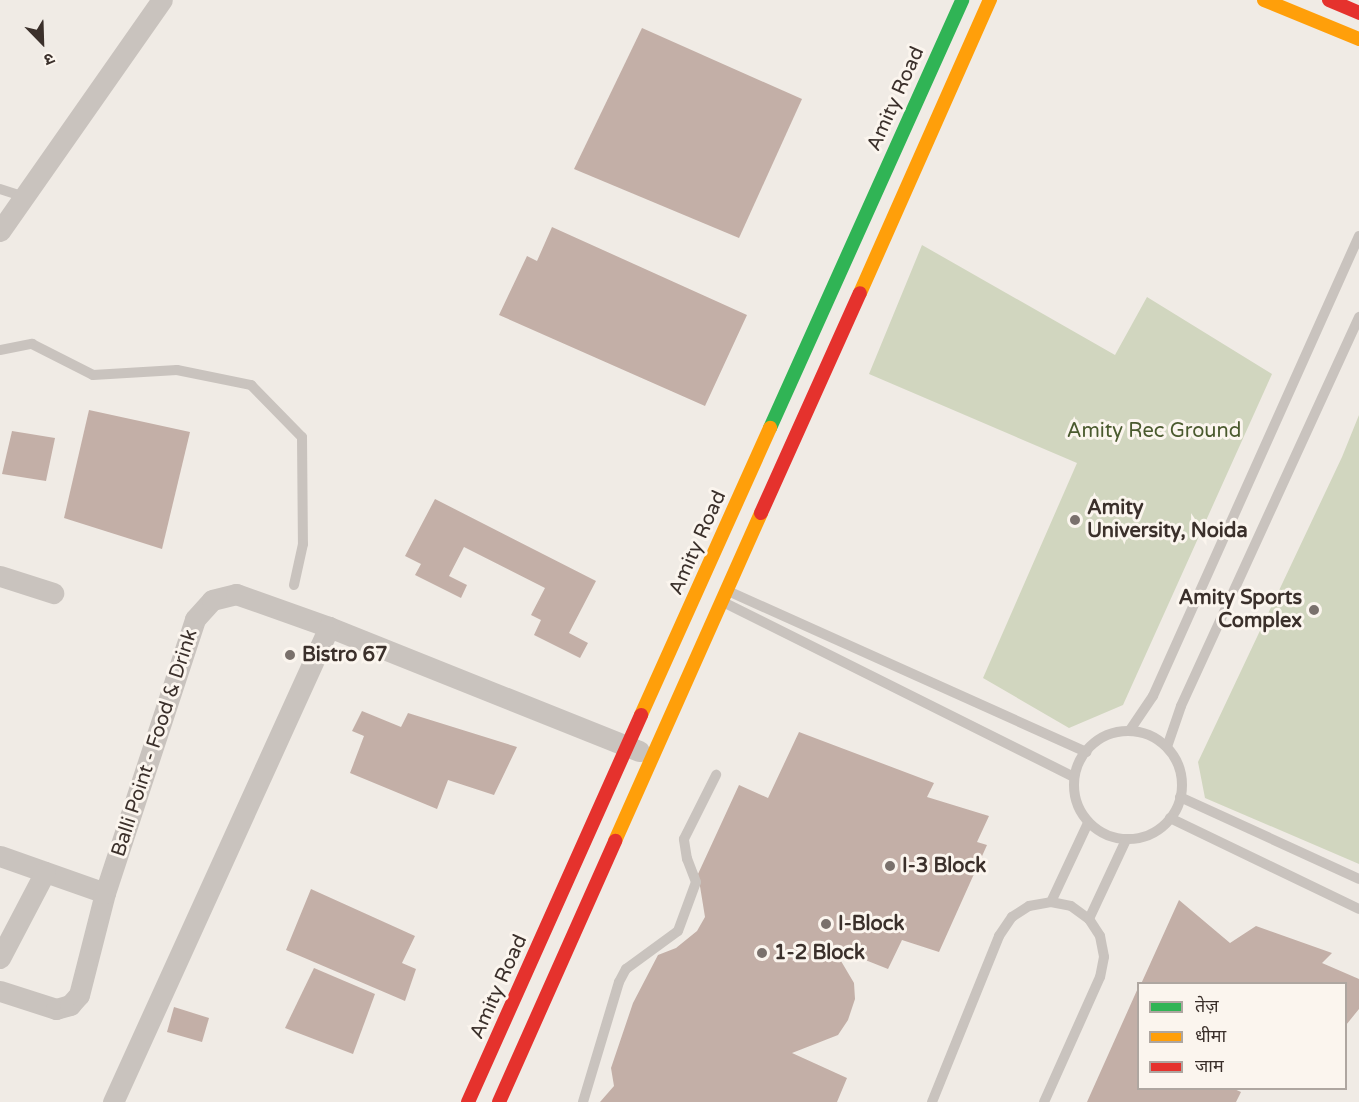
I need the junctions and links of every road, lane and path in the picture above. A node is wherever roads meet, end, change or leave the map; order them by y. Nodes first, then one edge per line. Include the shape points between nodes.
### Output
1 (162, 0) edge
2 (962, 0) edge
3 (990, 0) edge
4 (1264, 0) edge
5 (1329, 0) edge
6 (1359, 13) edge
7 (1359, 39) edge
8 (0, 189) edge
9 (25, 197) junction
10 (0, 231) edge
11 (1359, 236) edge
12 (1359, 317) edge
13 (0, 350) edge
14 (0, 576) edge
15 (294, 585) dead end
16 (53, 593) dead end
17 (725, 596) junction
18 (329, 627) junction
19 (1130, 730) junction
20 (628, 746) junction
21 (1167, 747) junction
22 (1086, 752) junction
23 (653, 757) junction
24 (716, 775) dead end
25 (1074, 777) junction
26 (1180, 796) junction
27 (1170, 818) junction
28 (1088, 823) junction
29 (1126, 840) junction
30 (0, 856) edge
31 (45, 872) junction
32 (1359, 879) edge
33 (105, 893) junction
34 (1051, 902) junction
35 (1359, 909) edge
36 (1089, 919) junction
37 (0, 958) edge
38 (0, 991) edge
39 (113, 1102) edge
40 (468, 1102) edge
41 (499, 1102) edge
42 (583, 1102) edge
43 (932, 1102) edge
44 (1044, 1102) edge

1 - 9 street
2 - 20 street, Amity Road
3 - 17 street
4 - 7 street
5 - 6 street
8 - 9 lane
9 - 10 street
11 - 19 lane via 1153,696
12 - 21 lane via 1181,706
13 - 15 lane via 32,344 93,375 177,370 251,385 302,437 303,544
14 - 16 street
17 - 22 lane
17 - 23 street
17 - 25 lane
18 - 20 street, Balli Point - Food & Drink
18 - 33 street, Balli Point - Food & Drink via 236,594 212,600 195,619
18 - 39 street
19 - 21 lane via 1149,735
19 - 22 lane via 1107,735
20 - 23 street, Balli Point - Food & Drink
20 - 40 street, Amity Road
21 - 26 lane via 1179,764 1183,786
22 - 25 lane
23 - 41 street
24 - 42 lane via 684,839 696,882 678,931 626,969
25 - 28 lane via 1077,806
26 - 27 lane
26 - 32 lane
27 - 29 lane via 1149,836
27 - 35 lane
28 - 29 lane via 1107,836
28 - 34 lane
29 - 36 lane
30 - 31 street
31 - 33 street
31 - 37 street
33 - 38 street, Balli Point - Food & Drink via 79,995 70,1005 56,1009
34 - 36 lane via 1071,906
34 - 43 lane via 1029,906 1012,917 999,936
36 - 44 lane via 1100,936 1104,957 1100,977

